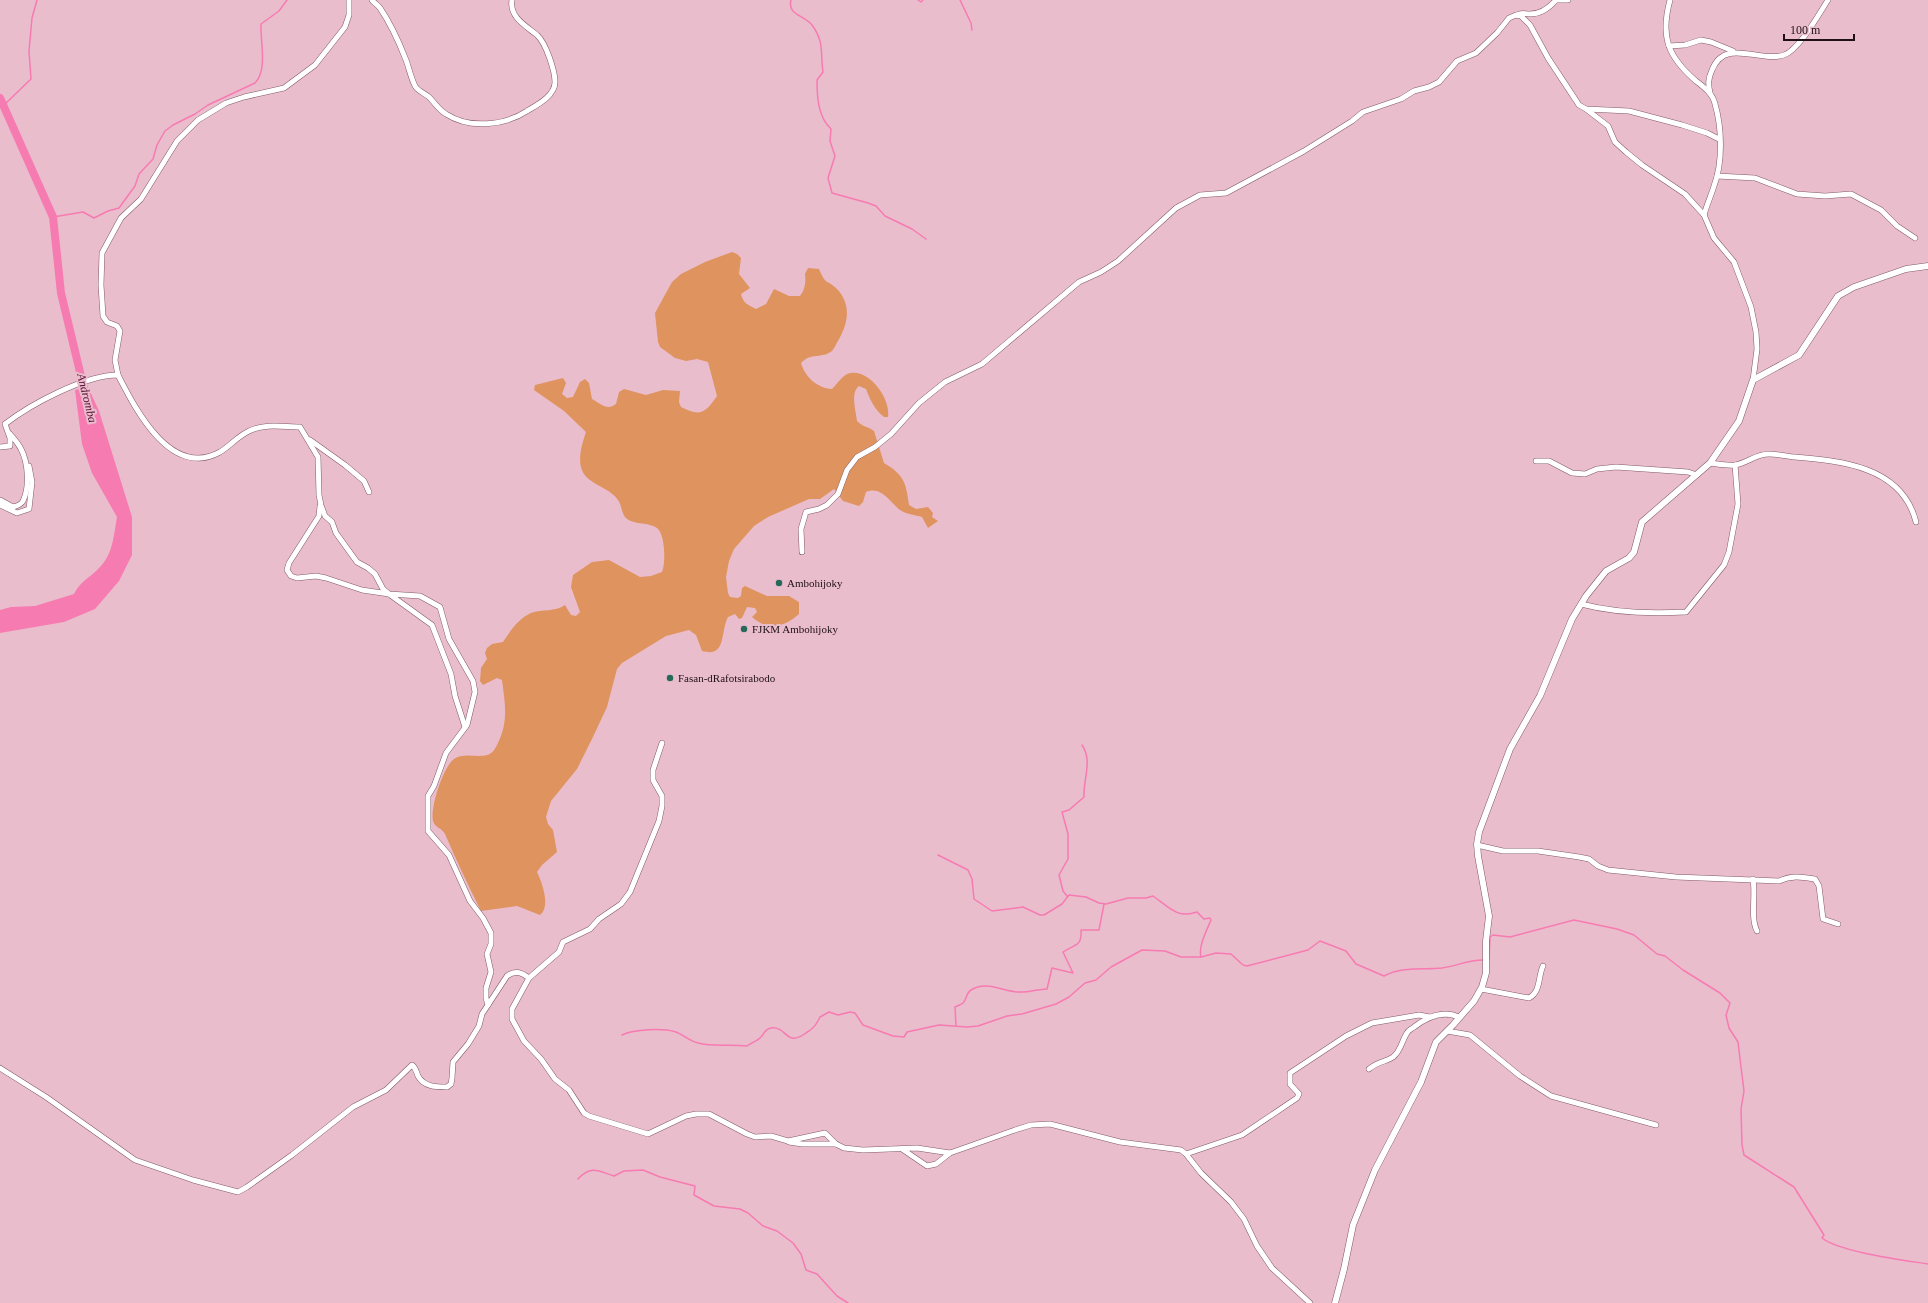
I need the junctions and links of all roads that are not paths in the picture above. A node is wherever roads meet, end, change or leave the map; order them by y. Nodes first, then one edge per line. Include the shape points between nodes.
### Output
1 (349, 0) edge
2 (372, 0) edge
3 (512, 0) edge
4 (1568, 0) edge
5 (1670, 0) edge
6 (1828, 0) edge
7 (1516, 15) junction
8 (1669, 46) junction
9 (1735, 53) junction
10 (1710, 94) junction
11 (1586, 109) junction
12 (1719, 139) junction
13 (1717, 176) junction
14 (1704, 214) junction
15 (1915, 238) dead end
16 (1928, 266) edge
17 (118, 376) junction
18 (1753, 380) junction
19 (6, 430) junction
20 (308, 438) junction
21 (0, 447) edge
22 (22, 450) junction
23 (1536, 461) dead end
24 (1710, 463) junction
25 (1735, 465) junction
26 (1697, 475) junction
27 (369, 492) dead end
28 (0, 500) edge
29 (0, 505) edge
30 (321, 506) junction
31 (1916, 522) dead end
32 (802, 552) dead end
33 (389, 594) junction
34 (1581, 604) junction
35 (465, 727) junction
36 (662, 743) dead end
37 (1477, 844) junction
38 (1753, 879) junction
39 (1838, 924) dead end
40 (1757, 931) dead end
41 (1543, 966) dead end
42 (529, 978) junction
43 (1481, 989) junction
44 (488, 1005) junction
45 (1430, 1017) junction
46 (1459, 1017) junction
47 (1447, 1032) junction
48 (0, 1068) edge
49 (1369, 1069) dead end
50 (1656, 1125) dead end
51 (788, 1141) junction
52 (836, 1144) junction
53 (901, 1149) junction
54 (950, 1153) junction
55 (1186, 1154) junction
56 (1310, 1303) edge
57 (1335, 1303) edge

1 - 17 street via 349,15 345,27 315,65 284,88 226,103 198,120 177,141 141,199 121,218 102,253 101,285 103,316 120,331 115,360
2 - 3 street via 393,30 415,86 444,113 453,118 480,124 508,120 521,115 541,103 555,85 547,51 537,35 517,18 513,12
4 - 7 street via 1556,0 1548,8 1536,13
5 - 8 street via 1666,15
6 - 9 street via 1796,47 1784,55 1769,57
7 - 11 street via 1522,16 1530,25 1569,91 1579,105
7 - 32 street via 1509,18 1476,53 1457,61 1439,82 1429,88 1414,91 1401,99 1363,112 1304,151 1226,192 1200,195 1176,208 1118,261 1079,282 982,364 945,382 919,403 891,434 857,457 847,470 838,494 823,507 806,512 801,529
8 - 9 street via 1686,45 1701,40
8 - 10 street via 1680,66
9 - 10 street via 1723,55 1714,65 1708,80
10 - 12 street via 1715,103
11 - 12 street via 1629,111 1682,125
11 - 14 street via 1608,126 1615,142 1626,152 1685,194
12 - 13 street
13 - 14 street
13 - 15 street via 1756,178 1797,194 1851,194 1881,210 1897,226
14 - 18 street via 1714,238 1734,262 1752,307 1757,349
16 - 18 street via 1906,268 1854,287 1838,296 1799,356
17 - 19 street via 108,376 70,388 16,416 5,424
17 - 20 street via 154,434 174,452 196,459 219,453 249,431 264,426 300,427
18 - 24 street via 1739,421
19 - 21 street via 10,446
19 - 22 street
20 - 27 street via 364,481
20 - 30 street via 318,457
22 - 28 street via 27,468 23,501 13,507
22 - 29 street via 32,482 29,509 17,513
23 - 26 street via 1549,461 1569,471 1584,474 1597,469 1616,467 1688,472
24 - 25 street
24 - 26 street
25 - 31 street via 1758,455 1769,454 1815,458 1860,467 1889,480 1907,500
25 - 34 street via 1738,504 1729,552 1724,565 1686,612 1637,613
26 - 34 street via 1642,522 1634,552 1629,558 1606,571
30 - 33 street via 325,516 332,522 336,533 357,562 375,574
30 - 33 street via 319,516 289,563 287,570 291,576 316,576 362,590
33 - 35 street via 432,625 451,674
33 - 35 street via 420,596 440,607 449,639 473,681 474,704
34 - 37 street via 1562,639 1540,696 1510,749 1479,832
35 - 44 street via 446,753 428,796 428,831 449,855 470,901 491,933 491,944 487,954 491,972 486,988
36 - 42 street via 653,770 653,780 662,796 659,821 630,892 621,904 599,919 590,929 563,942 559,952
37 - 38 street via 1503,851 1538,851 1580,857 1608,870 1676,877
37 - 43 street via 1489,916 1486,973
38 - 39 street via 1779,880 1789,876 1815,879 1819,886 1823,919
38 - 40 street via 1753,923
41 - 43 street via 1537,989 1529,998
42 - 44 street via 512,972
42 - 51 street via 512,1009 512,1019 524,1041 555,1080 569,1090 584,1113 648,1134 686,1116 709,1114 755,1137 772,1136
43 - 46 street
44 - 48 street via 468,1044 453,1062 451,1084 447,1087 427,1084 412,1065 386,1090 353,1107 238,1192 135,1160
45 - 46 street via 1448,1014
45 - 49 street via 1407,1032 1393,1057 1376,1063
45 - 55 street via 1419,1015 1372,1023 1346,1036 1290,1073 1290,1084 1299,1094 1297,1098 1242,1135
46 - 47 street
47 - 50 street via 1470,1035 1520,1076 1551,1096
47 - 57 street via 1436,1042 1421,1082 1375,1170 1353,1225
51 - 52 street via 802,1144
51 - 52 street via 825,1133
52 - 53 street via 844,1148 863,1150
53 - 54 street via 916,1148
53 - 54 street via 927,1166 936,1164
54 - 55 street via 1031,1125 1050,1124 1120,1142 1172,1148
55 - 56 street via 1244,1219 1257,1246 1272,1268

